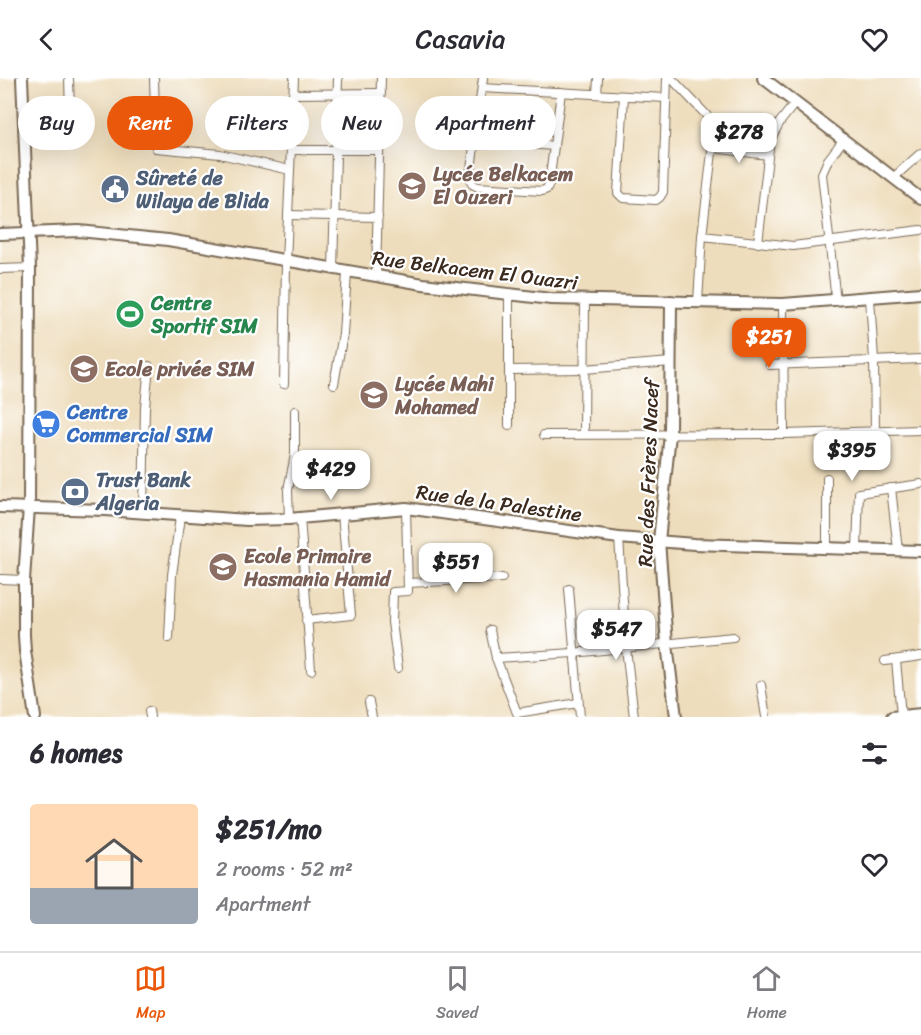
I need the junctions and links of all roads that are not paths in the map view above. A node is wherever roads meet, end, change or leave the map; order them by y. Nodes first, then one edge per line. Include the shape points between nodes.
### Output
1 (22, 78) edge
2 (69, 78) edge
3 (154, 78) edge
4 (294, 78) edge
5 (338, 78) edge
6 (381, 78) edge
7 (483, 78) edge
8 (598, 78) edge
9 (669, 78) edge
10 (763, 78) edge
11 (482, 88) junction
12 (561, 92) junction
13 (381, 93) junction
14 (293, 94) joint
15 (337, 94) junction
16 (597, 94) junction
17 (70, 96) edge
18 (381, 96) edge
19 (481, 96) edge
20 (624, 96) junction
21 (666, 98) junction
22 (795, 103) junction
23 (556, 131) edge
24 (844, 139) junction
25 (714, 148) junction
26 (291, 150) edge
27 (337, 150) edge
28 (379, 150) edge
29 (474, 150) edge
30 (553, 150) edge
31 (921, 153) edge
32 (768, 155) junction
33 (290, 170) junction
34 (893, 178) junction
35 (921, 199) edge
36 (288, 215) junction
37 (336, 216) junction
38 (378, 217) junction
39 (921, 230) edge
40 (29, 232) junction
41 (0, 234) edge
42 (702, 237) junction
43 (758, 243) junction
44 (829, 243) junction
45 (286, 262) junction
46 (30, 268) junction
47 (0, 269) edge
48 (333, 270) junction
49 (347, 273) junction
50 (376, 276) junction
51 (921, 293) edge
52 (509, 296) junction
53 (870, 298) junction
54 (836, 300) junction
55 (585, 301) junction
56 (671, 301) junction
57 (698, 302) junction
58 (783, 304) junction
59 (921, 359) edge
60 (874, 360) junction
61 (671, 362) junction
62 (782, 364) junction
63 (770, 365) dead end
64 (149, 366) dead end
65 (584, 369) junction
66 (510, 370) junction
67 (284, 384) dead end
68 (334, 384) dead end
69 (295, 411) dead end
70 (509, 425) dead end
71 (921, 430) edge
72 (875, 431) junction
73 (584, 434) junction
74 (669, 434) junction
75 (784, 434) junction
76 (544, 435) dead end
77 (827, 478) dead end
78 (921, 484) edge
79 (891, 489) junction
80 (0, 507) edge
81 (29, 507) junction
82 (406, 508) junction
83 (143, 512) junction
84 (342, 514) junction
85 (180, 517) junction
86 (294, 518) junction
87 (619, 538) junction
88 (659, 541) junction
89 (827, 548) junction
90 (857, 549) junction
91 (898, 550) junction
92 (921, 551) edge
93 (502, 578) dead end
94 (0, 579) edge
95 (24, 580) junction
96 (409, 583) junction
97 (569, 589) dead end
98 (306, 620) junction
99 (490, 630) dead end
100 (733, 637) dead end
101 (169, 638) dead end
102 (667, 644) junction
103 (626, 648) junction
104 (573, 653) junction
105 (921, 656) edge
106 (496, 658) junction
107 (896, 660) junction
108 (885, 661) dead end
109 (398, 668) dead end
110 (311, 670) dead end
111 (761, 685) dead end
112 (369, 702) dead end
113 (578, 703) junction
114 (921, 714) edge
115 (35, 717) edge
116 (372, 717) edge
117 (579, 717) edge
118 (634, 717) edge
119 (676, 717) edge
120 (766, 717) edge
121 (891, 717) edge
122 (900, 717) edge

1 - 40 street
2 - 17 street
3 - 33 street via 156,148 220,154
4 - 14 street
5 - 15 street
6 - 13 street
7 - 11 street
8 - 16 street
9 - 21 street
9 - 25 street via 713,122
10 - 22 street
11 - 12 street
11 - 19 street
12 - 16 street
12 - 23 street
13 - 15 street
13 - 18 street
14 - 15 street
16 - 20 street
20 - 21 street
20 - 21 street via 619,195 656,200 662,195
22 - 24 street
22 - 32 street via 774,130
24 - 34 street
24 - 44 street via 822,174
25 - 32 street
25 - 42 street
26 - 33 street
27 - 37 street
28 - 38 street
29 - 30 street via 472,184 545,190
31 - 34 street
32 - 43 street
33 - 36 street
34 - 35 street
36 - 37 street
36 - 45 street
37 - 38 street
37 - 48 street
38 - 50 street
39 - 44 street
40 - 41 street, Rue Belkacem El Ouazri
40 - 45 street, Rue Belkacem El Ouazri via 80,231 168,240
40 - 46 street
42 - 43 street
42 - 57 street
43 - 44 street
44 - 54 street
45 - 48 street, Rue Belkacem El Ouazri
45 - 67 street
46 - 47 street
46 - 81 street
48 - 49 street, Rue Belkacem El Ouazri
49 - 50 street, Rue Belkacem El Ouazri
49 - 68 street via 343,334
50 - 52 street, Rue Belkacem El Ouazri
51 - 53 street, Rue Belkacem El Ouazri
52 - 55 street, Rue Belkacem El Ouazri
52 - 66 street
53 - 54 street, Rue Belkacem El Ouazri
53 - 60 street
54 - 58 street, Rue Belkacem El Ouazri
55 - 56 street, Rue Belkacem El Ouazri
55 - 65 street
56 - 57 street, Rue Belkacem El Ouazri
56 - 61 street, Rue des Frères Nacef
57 - 58 street, Rue Belkacem El Ouazri
58 - 62 street
59 - 60 street
60 - 62 street
60 - 72 street
61 - 65 street
61 - 74 street, Rue des Frères Nacef
62 - 63 street
62 - 75 street
64 - 83 street
65 - 66 street
65 - 73 street
66 - 70 street
69 - 86 street via 295,454 288,490
71 - 72 street
72 - 75 street
73 - 74 street
73 - 76 street
74 - 75 street
74 - 88 street, Rue des Frères Nacef
77 - 89 street
78 - 79 street
79 - 90 street via 859,493
79 - 91 street
80 - 81 street, Rue de la Palestine
81 - 83 street, Rue de la Palestine
81 - 95 street
82 - 84 street, Rue de la Palestine
82 - 87 street, Rue de la Palestine
82 - 96 street
83 - 85 street, Rue de la Palestine
84 - 86 street, Rue de la Palestine
84 - 98 street via 351,615
85 - 86 street, Rue de la Palestine
85 - 101 street
86 - 98 street
87 - 88 street, Rue de la Palestine
87 - 103 street
88 - 89 street, Rue de la Palestine
88 - 102 street, Rue des Frères Nacef
89 - 90 street, Rue de la Palestine
90 - 91 street, Rue de la Palestine
91 - 92 street, Rue de la Palestine
93 - 96 street
94 - 95 street
95 - 115 street via 25,651
96 - 109 street via 408,591 393,592
97 - 104 street
98 - 110 street
99 - 106 street
100 - 102 street
102 - 103 street
102 - 119 street, Rue des Frères Nacef
103 - 104 street
103 - 118 street
104 - 106 street
104 - 113 street
105 - 107 street
106 - 113 street via 516,713
107 - 108 street
107 - 122 street
111 - 120 street
112 - 116 street
113 - 117 street
114 - 122 street
121 - 122 street

